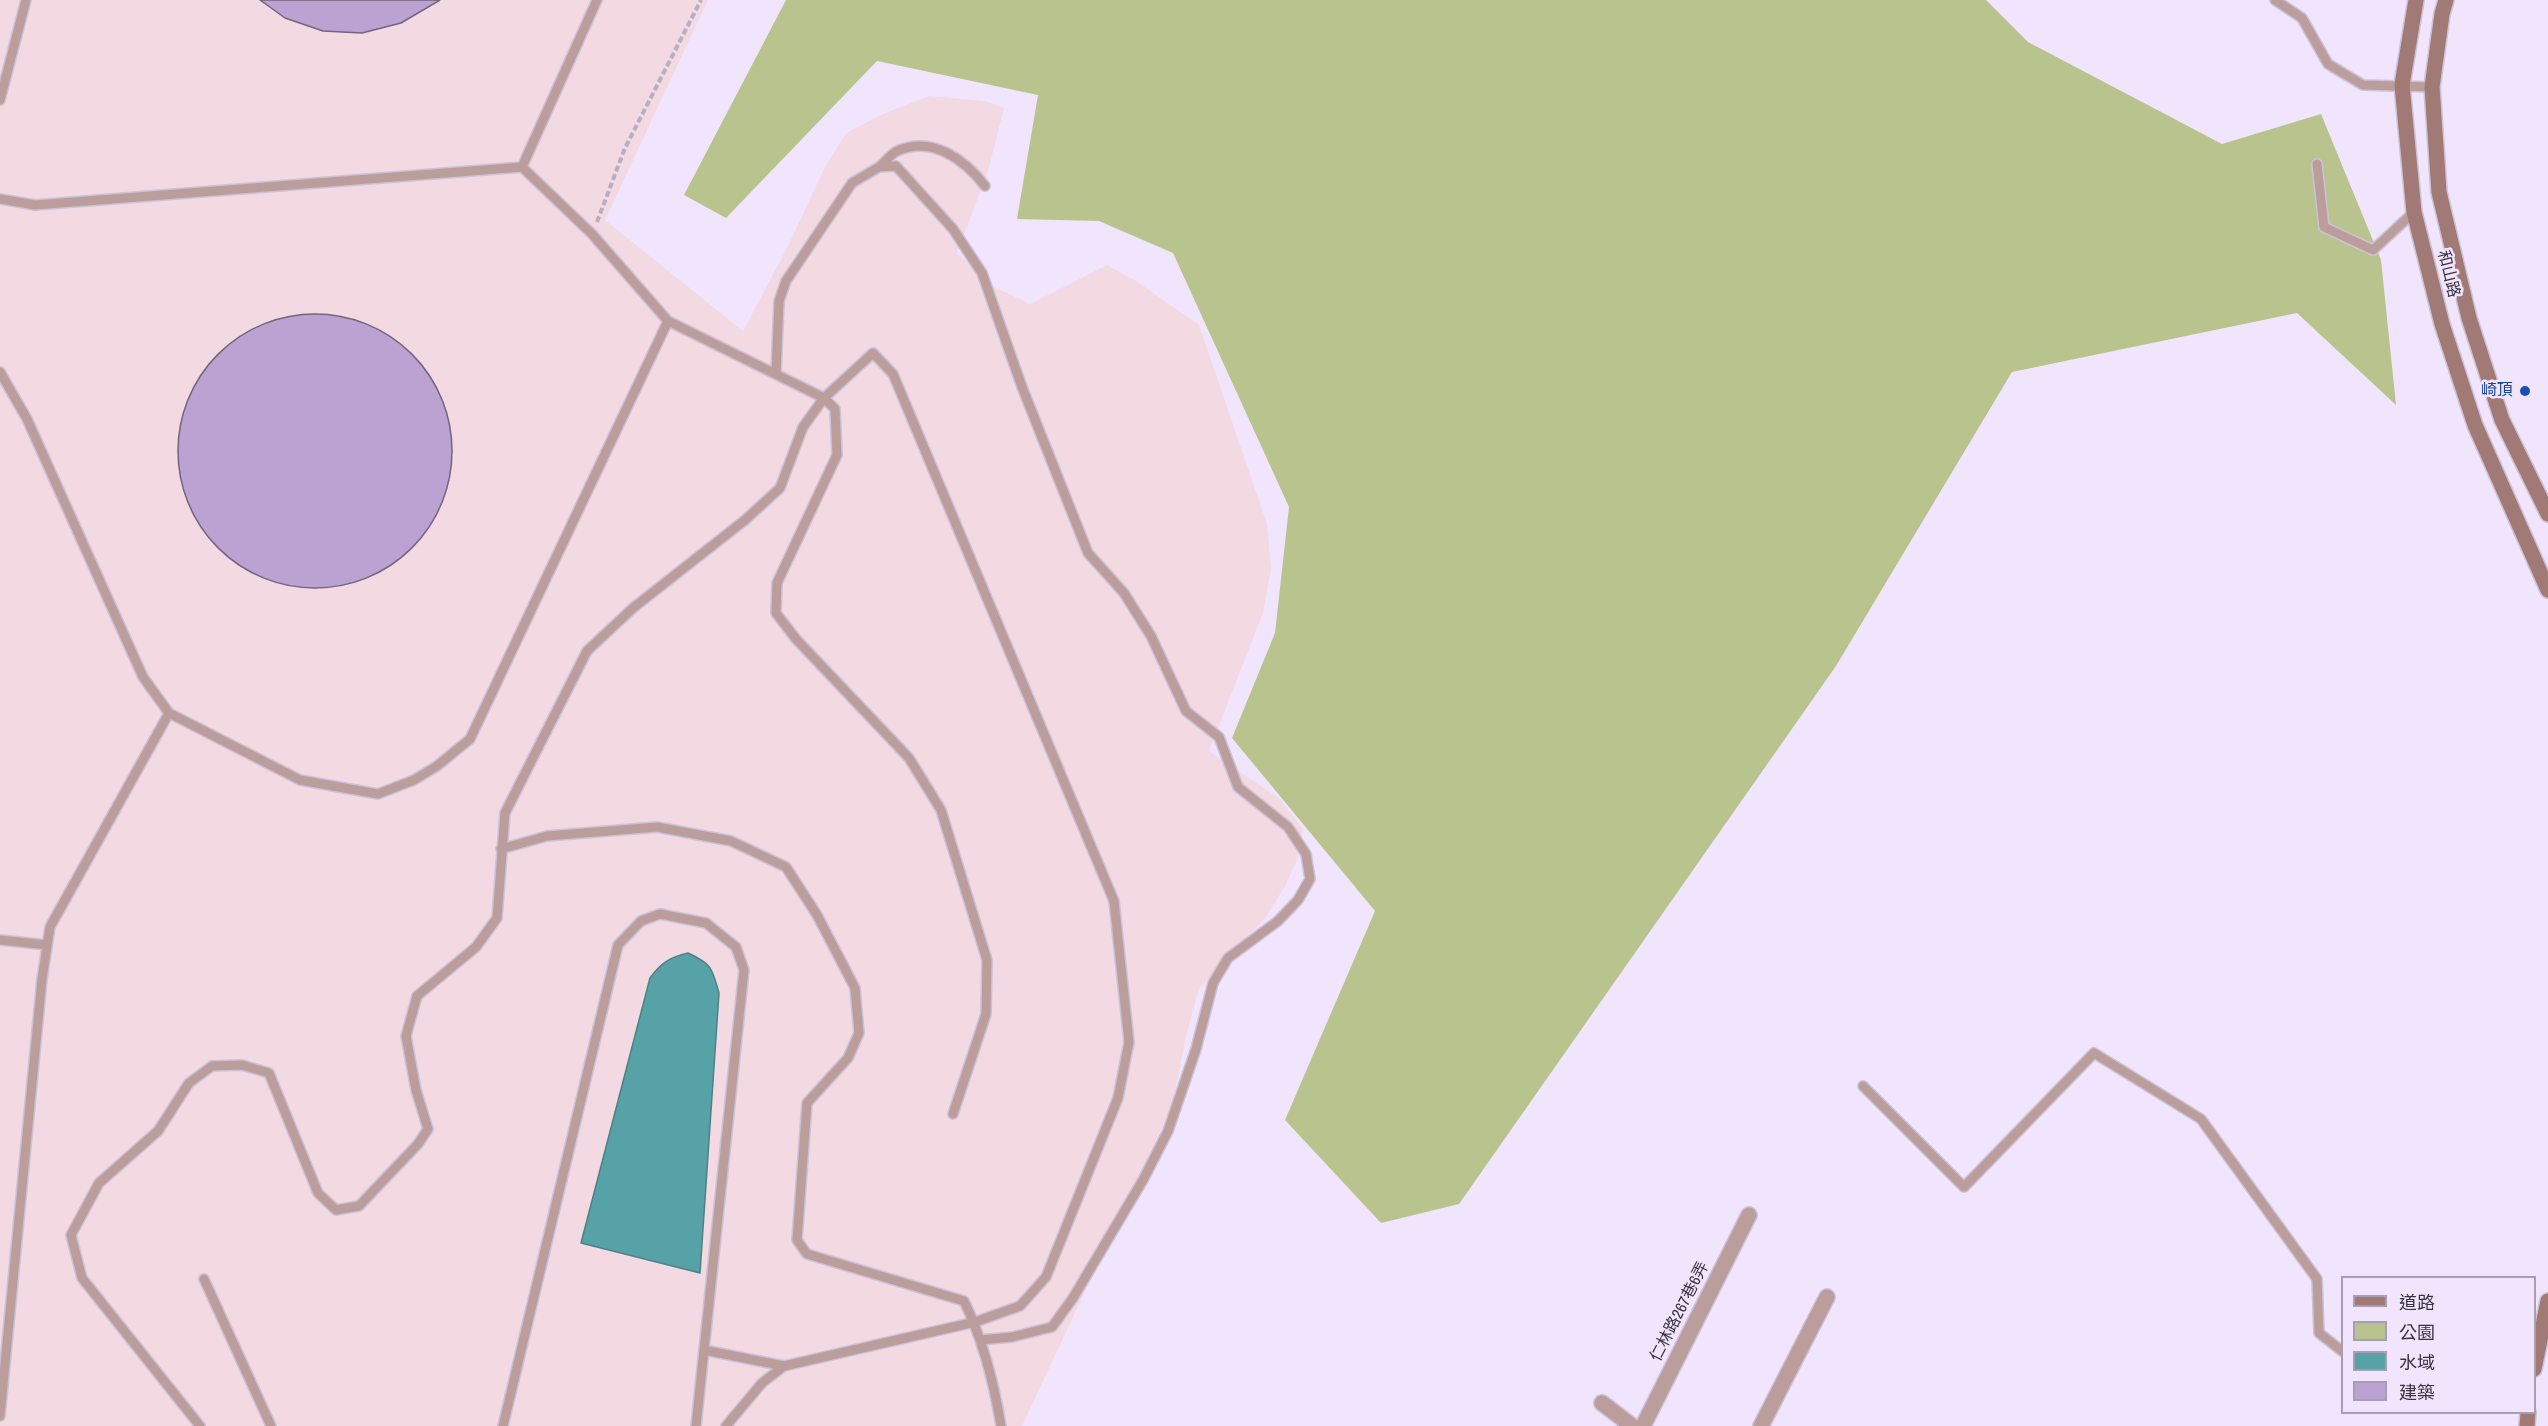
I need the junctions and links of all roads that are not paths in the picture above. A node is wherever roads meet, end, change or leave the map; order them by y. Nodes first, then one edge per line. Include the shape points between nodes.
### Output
1 (26, 0) edge
2 (597, 0) edge
3 (2275, 0) edge
4 (2416, 0) edge
5 (2446, 0) edge
6 (2402, 85) junction
7 (2432, 87) junction
8 (0, 100) edge
9 (2317, 164) dead end
10 (522, 167) junction
11 (879, 167) junction
12 (986, 186) dead end
13 (0, 199) edge
14 (2414, 212) junction
15 (668, 321) junction
16 (0, 372) edge
17 (776, 374) junction
18 (824, 398) junction
19 (2548, 514) edge
20 (2548, 590) edge
21 (169, 713) junction
22 (501, 849) junction
23 (0, 940) edge
24 (47, 945) junction
25 (1863, 1086) dead end
26 (953, 1114) dead end
27 (1749, 1215) dead end
28 (204, 1279) dead end
29 (1827, 1297) dead end
30 (2548, 1301) edge
31 (975, 1322) junction
32 (980, 1340) junction
33 (704, 1350) junction
34 (2341, 1350) edge
35 (2536, 1364) edge
36 (784, 1366) junction
37 (1602, 1403) dead end
38 (0, 1416) edge
39 (200, 1426) edge
40 (271, 1426) edge
41 (503, 1426) edge
42 (696, 1426) edge
43 (726, 1426) edge
44 (1001, 1426) edge
45 (1632, 1426) edge
46 (1643, 1426) edge
47 (1761, 1426) edge

1 - 8 lane
2 - 10 lane
3 - 6 lane via 2302,18 2328,64 2363,85
4 - 6 main road, 和山路
5 - 7 main road, 和山路
6 - 7 lane
6 - 14 main road, 和山路
7 - 19 main road, 和山路 via 2439,192 2469,318 2502,420
9 - 14 lane via 2324,227 2373,250
10 - 13 lane via 34,205
10 - 15 lane via 592,234
11 - 12 lane via 896,152 922,146 946,152 971,168
11 - 17 lane via 852,183 786,281 779,301
11 - 32 lane via 896,166 914,183 953,229 982,273 1088,554 1124,593 1151,636 1186,711 1219,737 1238,787 1288,827 1306,854 1310,879 1298,900 1278,921 1228,958 1214,982 1168,1131 1073,1298 1052,1327
14 - 20 main road, 和山路 via 2442,324 2475,425
15 - 17 lane
15 - 21 lane via 470,739 437,766 378,794 300,780
16 - 21 lane via 27,419 143,677
17 - 18 lane
18 - 22 lane via 802,427 780,488 633,608 588,651 505,813
18 - 26 lane via 835,409 837,455 777,583 776,613 909,758 941,810 987,960 986,1014
18 - 31 lane via 873,353 893,374 1114,901 1129,1042 1119,1098 1046,1277 1020,1306
21 - 24 lane via 50,927
22 - 31 lane via 547,836 657,827 731,841 786,867 817,915 855,988 860,1033 848,1058 807,1103 797,1240 807,1254 964,1301
22 - 39 lane via 497,918 476,947 417,996 406,1036 428,1129 359,1206 336,1210 318,1193 268,1073 242,1065 213,1066 189,1083 158,1131 99,1183 77,1224 72,1235 82,1278
23 - 24 lane
24 - 38 lane
25 - 34 lane via 1964,1187 2094,1053 2201,1119 2317,1280 2319,1333
27 - 46 street, 仁林路267巷6弄
28 - 40 lane
29 - 47 street
30 - 35 main road
31 - 32 lane
31 - 36 lane
32 - 44 lane
33 - 36 lane
33 - 41 lane via 744,970 736,947 706,923 660,914 641,921 618,945
33 - 42 lane
36 - 43 lane via 762,1383
37 - 45 street

